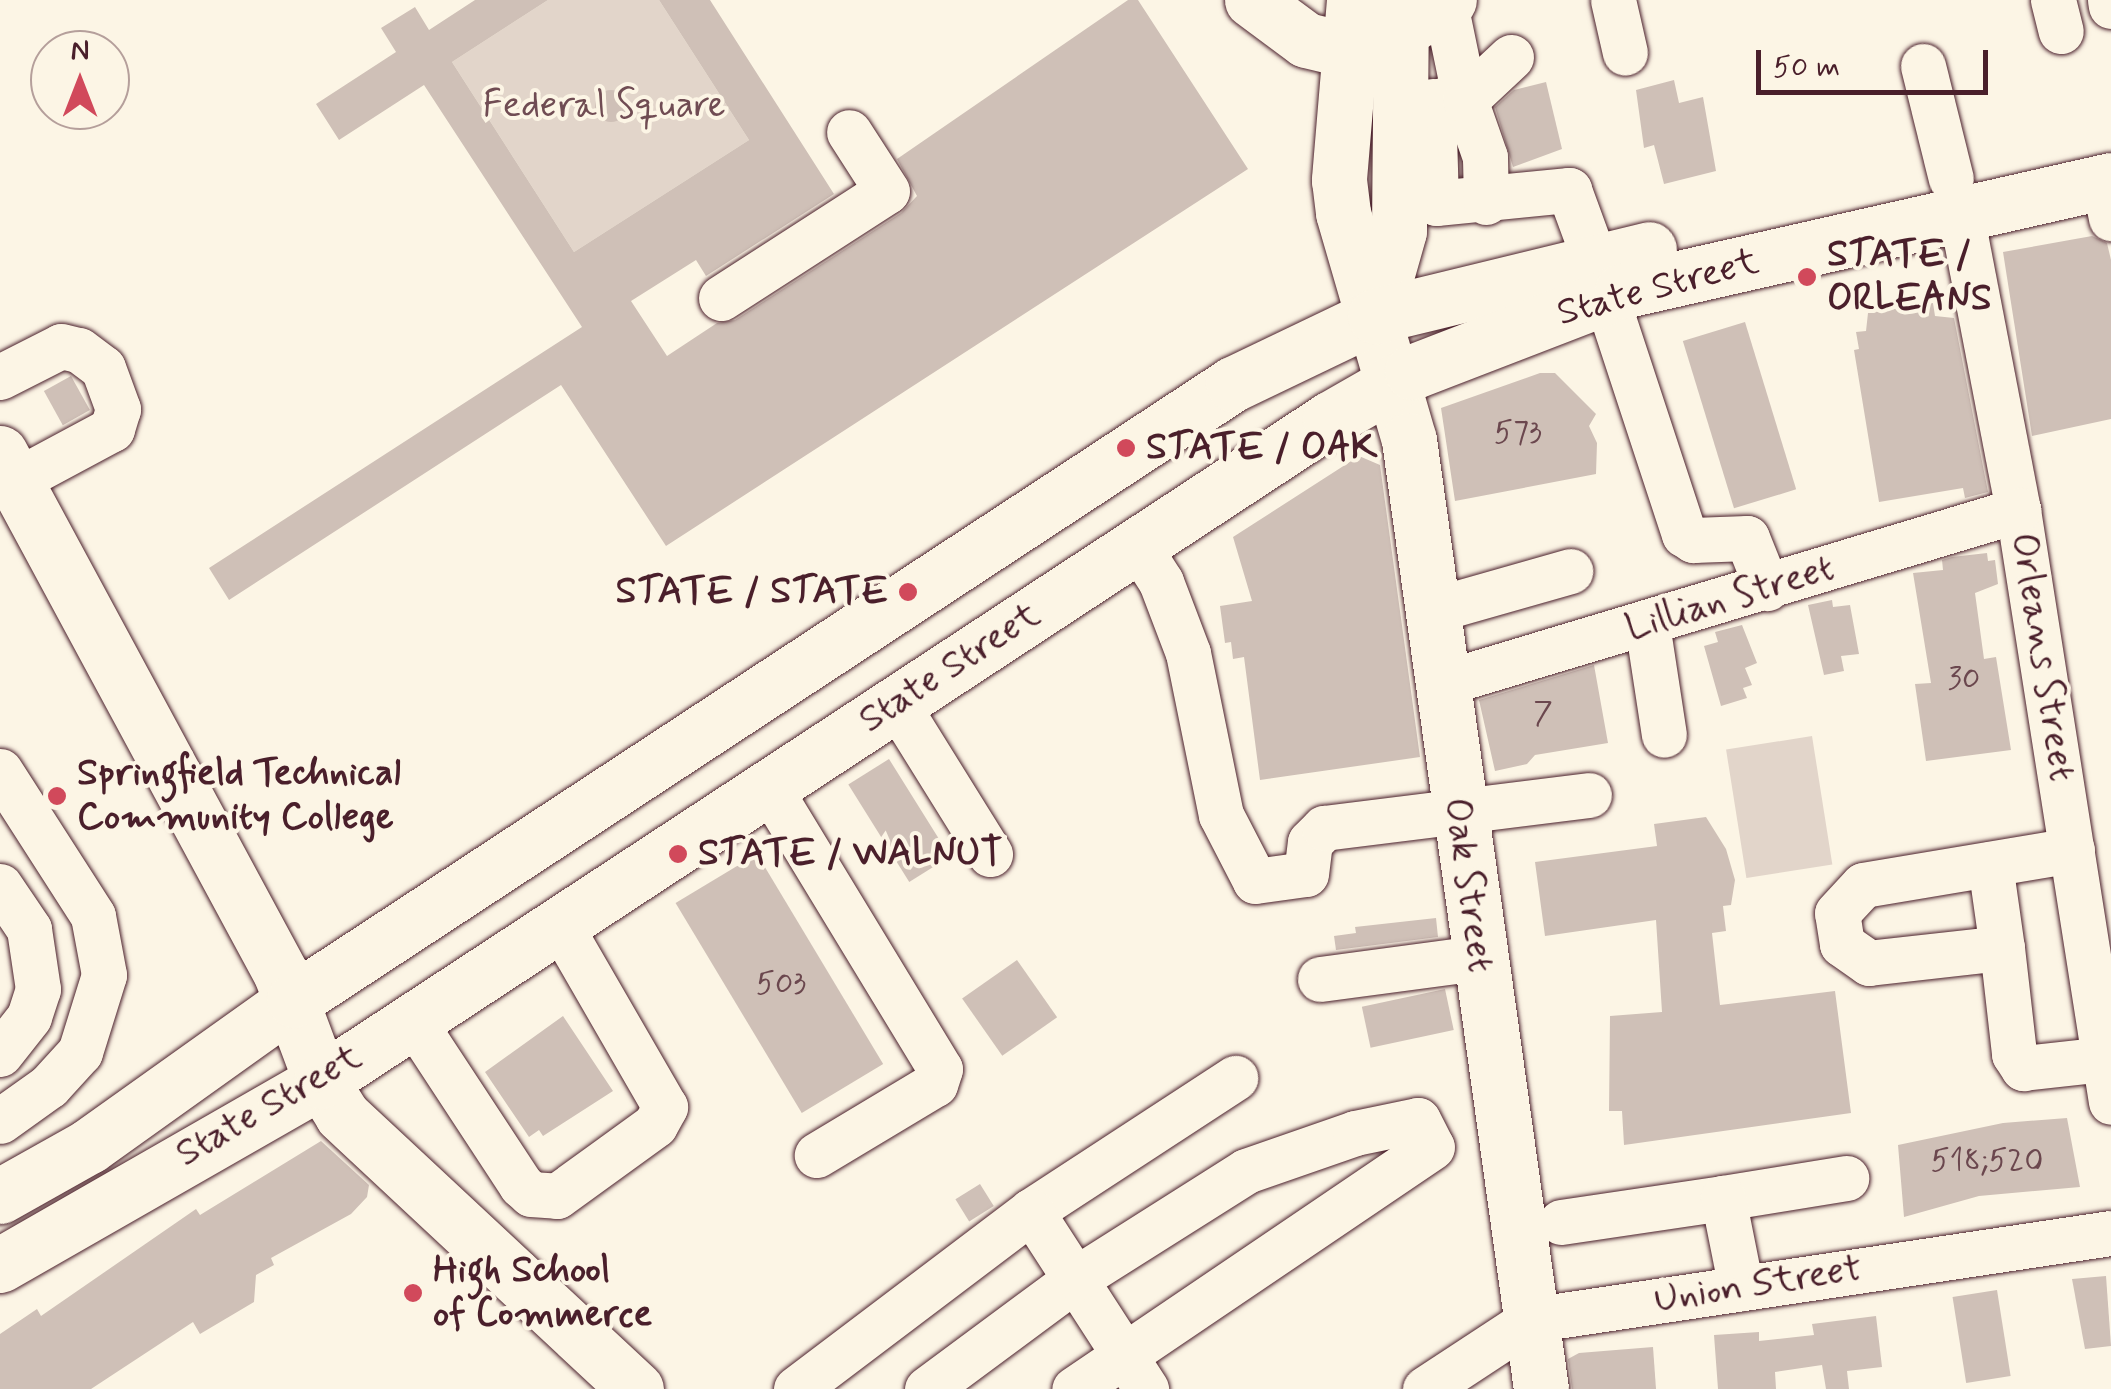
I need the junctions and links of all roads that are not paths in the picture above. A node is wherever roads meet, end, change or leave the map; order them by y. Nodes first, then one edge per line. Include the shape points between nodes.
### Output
1 (1252, 0) edge
2 (1613, 0) edge
3 (1424, 8) edge
4 (1351, 25) edge
5 (1625, 53) dead end
6 (1511, 56) dead end
7 (1923, 66) dead end
8 (1433, 101) junction
9 (848, 132) dead end
10 (2109, 180) edge
11 (1956, 197) junction
12 (1601, 279) junction
13 (721, 298) dead end
14 (1375, 316) junction
15 (0, 377) edge
16 (1395, 381) junction
17 (8, 467) edge
18 (2018, 510) junction
19 (1138, 546) junction
20 (1570, 571) dead end
21 (1767, 588) junction
22 (1430, 611) junction
23 (1647, 624) junction
24 (792, 675) junction
25 (1440, 684) junction
26 (896, 703) junction
27 (1664, 735) dead end
28 (840, 740) junction
29 (0, 772) edge
30 (768, 786) junction
31 (1589, 795) dead end
32 (1457, 808) junction
33 (2072, 850) junction
34 (990, 854) dead end
35 (1990, 864) junction
36 (0, 886) edge
37 (558, 922) junction
38 (2002, 948) junction
39 (1478, 958) junction
40 (1320, 979) dead end
41 (294, 1000) junction
42 (412, 1019) junction
43 (0, 1054) edge
44 (1235, 1078) dead end
45 (2108, 1080) edge
46 (321, 1081) junction
47 (0, 1121) edge
48 (817, 1155) dead end
49 (1846, 1178) dead end
50 (0, 1196) edge
51 (1723, 1198) junction
52 (1030, 1211) junction
53 (1561, 1222) dead end
54 (2111, 1232) edge
55 (0, 1265) edge
56 (1077, 1278) junction
57 (1741, 1288) junction
58 (1530, 1320) junction
59 (1134, 1372) edge
60 (636, 1389) edge
61 (796, 1389) edge
62 (927, 1389) edge
63 (1074, 1389) edge
64 (1426, 1389) edge
65 (1541, 1389) edge

1 - 4 main road via 1306,40
2 - 5 street
3 - 4 main road
3 - 8 main road
4 - 14 main road, Oak Street via 1339,180 1350,245
6 - 8 street
7 - 11 street, Orleans Street
8 - 12 street via 1459,157 1436,203 1569,190
8 - 14 main road
9 - 13 street via 887,192
10 - 11 main road, State Street
11 - 12 main road, State Street
11 - 18 street, Orleans Street
12 - 14 main road, State Street
12 - 16 main road, State Street
12 - 21 street via 1684,534 1692,540 1747,538
14 - 16 main road, Oak Street
14 - 24 main road, State Street via 1233,384
15 - 17 street via 61,346 93,357 114,388 118,409 112,429
16 - 19 main road, State Street
16 - 22 main road, Oak Street
17 - 41 main road
18 - 21 street, Lillian Street
18 - 33 street, Orleans Street
19 - 26 main road, State Street
19 - 32 street via 1162,582 1188,653 1221,816 1254,881 1306,874 1316,830
20 - 22 street
21 - 23 street, Lillian Street
22 - 25 main road, Oak Street
23 - 25 street, Lillian Street
23 - 27 street
24 - 28 main road
24 - 41 main road, State Street
25 - 32 main road, Oak Street
26 - 28 main road, State Street
26 - 34 street
28 - 30 main road, State Street
29 - 47 street via 93,916 104,975 80,1052 49,1086
30 - 37 main road, State Street
30 - 48 street via 940,1068 936,1084
31 - 32 street
32 - 39 main road, Oak Street
33 - 35 street
33 - 45 street, Orleans Street
35 - 38 street
35 - 38 street via 1863,885 1838,913 1842,944 1870,963
36 - 43 street via 29,929 38,989 29,1017
37 - 42 main road, State Street
37 - 42 street via 666,1108 655,1125 557,1196 531,1194 521,1185
38 - 45 street via 2014,1054 2023,1068
39 - 40 street
39 - 58 main road, Oak Street
41 - 46 main road
41 - 50 main road, State Street via 89,1146
42 - 46 main road, State Street
44 - 52 street
46 - 55 main road, State Street
46 - 60 main road via 366,1144
49 - 51 street
51 - 53 street
51 - 57 street
52 - 56 street
52 - 61 street
54 - 57 street, Union Street
56 - 59 street
56 - 59 street via 1246,1171 1355,1133 1418,1120 1432,1147
56 - 62 street
57 - 58 street, Union Street
58 - 64 street, Union Street
58 - 65 main road, Oak Street
59 - 63 street

